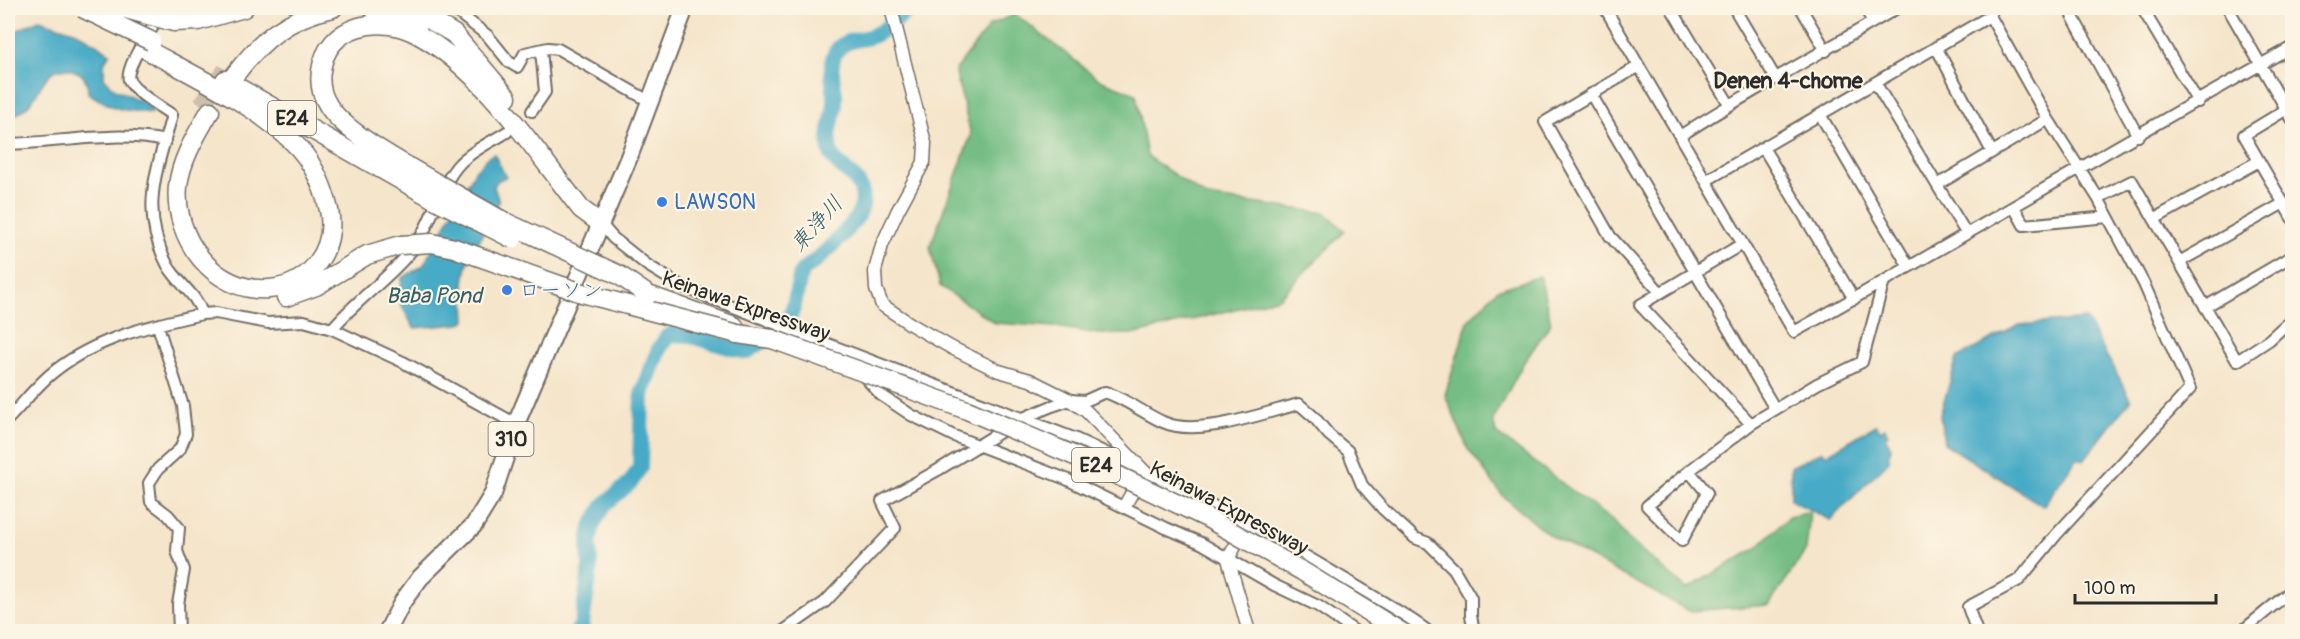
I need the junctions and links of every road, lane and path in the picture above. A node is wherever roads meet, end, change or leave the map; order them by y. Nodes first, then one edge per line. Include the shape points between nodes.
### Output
1 (82, 8) edge
2 (122, 8) edge
3 (244, 8) edge
4 (303, 8) edge
5 (333, 8) edge
6 (373, 8) edge
7 (410, 8) edge
8 (452, 8) edge
9 (685, 8) edge
10 (1605, 8) edge
11 (1671, 8) edge
12 (1734, 8) edge
13 (1801, 8) edge
14 (1865, 8) edge
15 (1897, 8) edge
16 (2053, 8) edge
17 (2062, 8) edge
18 (2068, 8) edge
19 (2142, 8) edge
20 (2228, 8) edge
21 (892, 11) edge
22 (1992, 12) edge
23 (170, 15) edge
24 (1873, 22) junction
25 (149, 46) junction
26 (1936, 47) junction
27 (2292, 47) edge
28 (541, 50) junction
29 (1826, 51) junction
30 (2261, 65) junction
31 (1639, 66) junction
32 (1776, 79) junction
33 (1876, 84) junction
34 (488, 92) junction
35 (1592, 94) junction
36 (649, 101) junction
37 (2198, 102) junction
38 (1729, 104) junction
39 (532, 111) dead end
40 (2290, 114) edge
41 (1821, 116) junction
42 (2048, 119) junction
43 (507, 132) dead end
44 (1680, 136) junction
45 (2138, 136) junction
46 (165, 141) junction
47 (8, 144) edge
48 (1764, 148) junction
49 (1992, 152) junction
50 (2259, 161) junction
51 (2079, 170) junction
52 (1707, 180) junction
53 (1937, 185) junction
54 (435, 191) junction
55 (2098, 198) junction
56 (2284, 203) junction
57 (2014, 207) junction
58 (2108, 217) junction
59 (2292, 218) edge
60 (2154, 219) junction
61 (600, 224) junction
62 (1966, 233) junction
63 (1742, 243) junction
64 (2292, 256) edge
65 (2179, 262) junction
66 (1909, 267) junction
67 (1694, 272) junction
68 (1883, 284) junction
69 (1660, 292) junction
70 (1854, 299) junction
71 (2205, 307) junction
72 (202, 314) junction
73 (2292, 319) edge
74 (158, 326) junction
75 (332, 330) junction
76 (772, 339) junction
77 (850, 353) junction
78 (1070, 400) junction
79 (1775, 409) junction
80 (1023, 418) junction
81 (8, 419) edge
82 (516, 424) junction
83 (1751, 424) junction
84 (979, 444) junction
85 (1144, 471) junction
86 (1689, 471) junction
87 (1124, 507) junction
88 (1248, 523) junction
89 (1228, 559) junction
90 (2292, 590) edge
91 (179, 632) edge
92 (387, 632) edge
93 (782, 632) edge
94 (1249, 632) edge
95 (1356, 632) edge
96 (1401, 632) edge
97 (1429, 632) edge
98 (1474, 632) edge
99 (1977, 632) edge
100 (2241, 632) edge

1 - 25 highway, E24, bridge
2 - 23 highway, bridge
3 - 23 highway via 198,21
4 - 5 highway via 260,33 230,73 287,24
6 - 34 highway via 421,22 449,43
7 - 61 highway via 454,34 471,52 590,200
8 - 28 street via 488,36 517,67 525,53
9 - 36 highway, 310
10 - 31 street
11 - 38 street
12 - 32 street
13 - 29 street
14 - 24 street
15 - 24 street
16 - 17 street
18 - 45 street
19 - 37 street
20 - 30 street
21 - 78 street via 925,143 924,162 898,210 875,271 882,305 952,348
22 - 26 street
22 - 42 street
23 - 46 street via 128,71 135,89 172,115
24 - 29 street
25 - 54 highway, E24 via 255,96
25 - 76 highway, bridge via 227,94 291,140 309,160 324,190 331,222 329,240 315,268 299,280 268,289 249,287 212,270 190,244 178,203 178,184 206,108 178,158 171,205 182,247 196,267 229,291 267,299 283,298 316,286 367,255 401,245 432,243 582,293 738,334
26 - 33 street
26 - 49 street
27 - 30 street
28 - 36 street via 558,49
28 - 39 street via 545,92
29 - 32 street
30 - 37 street
30 - 40 street
31 - 35 street
31 - 44 street
32 - 38 street
33 - 41 street
33 - 53 street
34 - 54 highway via 416,33 392,26 354,28 343,33 325,53 321,93 337,119
34 - 61 highway via 581,209
35 - 67 street
35 - 69 street via 1545,122 1610,236
36 - 61 highway, 310
37 - 45 street
38 - 44 street
40 - 50 street via 2244,135
41 - 48 street
41 - 66 street
42 - 49 street
42 - 51 street
43 - 75 street via 459,165 412,249
44 - 52 street
45 - 51 street
46 - 47 street via 119,136
46 - 72 street via 151,196 153,222 167,265 200,305
48 - 52 street
48 - 70 street
49 - 53 street
50 - 56 street
50 - 60 street
51 - 55 street
51 - 57 street
52 - 63 street
53 - 62 street
54 - 76 highway, Keinawa Expressway / E24, bridge via 618,275 648,295
55 - 58 street
55 - 60 street via 2132,181
56 - 59 street
56 - 65 street
57 - 58 street via 2024,225
57 - 62 street
58 - 99 street via 2144,284 2190,389 2019,580 1968,607
60 - 65 street
61 - 77 street via 647,265 681,286
61 - 82 highway, 310
62 - 66 street
63 - 67 street
63 - 70 street via 1794,332
64 - 71 street
65 - 71 street
66 - 68 street
67 - 69 street
67 - 79 street
68 - 70 street
68 - 79 street via 1862,362
69 - 83 street via 1640,305
71 - 73 street via 2237,361
72 - 74 street
72 - 75 street via 268,323 304,321
74 - 81 street via 98,344 76,356 54,371
74 - 91 street via 183,406 186,434 180,449 149,483 151,502 179,528 177,551 184,570 178,604
75 - 82 street via 403,362
76 - 96 highway, Keinawa Expressway / E24, bridge via 921,392 1096,465 1207,518
77 - 80 street
77 - 84 street via 868,381 898,408
78 - 80 street
78 - 85 street via 1086,411
78 - 98 street via 1085,400 1105,392 1121,397 1164,423 1202,428 1299,404 1348,451 1362,485 1382,507 1454,569 1471,598
79 - 83 street
80 - 84 street
80 - 85 street
82 - 92 highway, 310 via 493,494 474,525 420,578
83 - 86 street
84 - 87 street via 1066,478
84 - 93 street via 882,501 895,528 825,602
85 - 87 street
85 - 88 street
86 - 86 street via 1707,493 1682,541 1647,506
87 - 89 street
88 - 89 street
88 - 97 street via 1332,570
89 - 94 street
89 - 95 street via 1318,606
90 - 100 street

